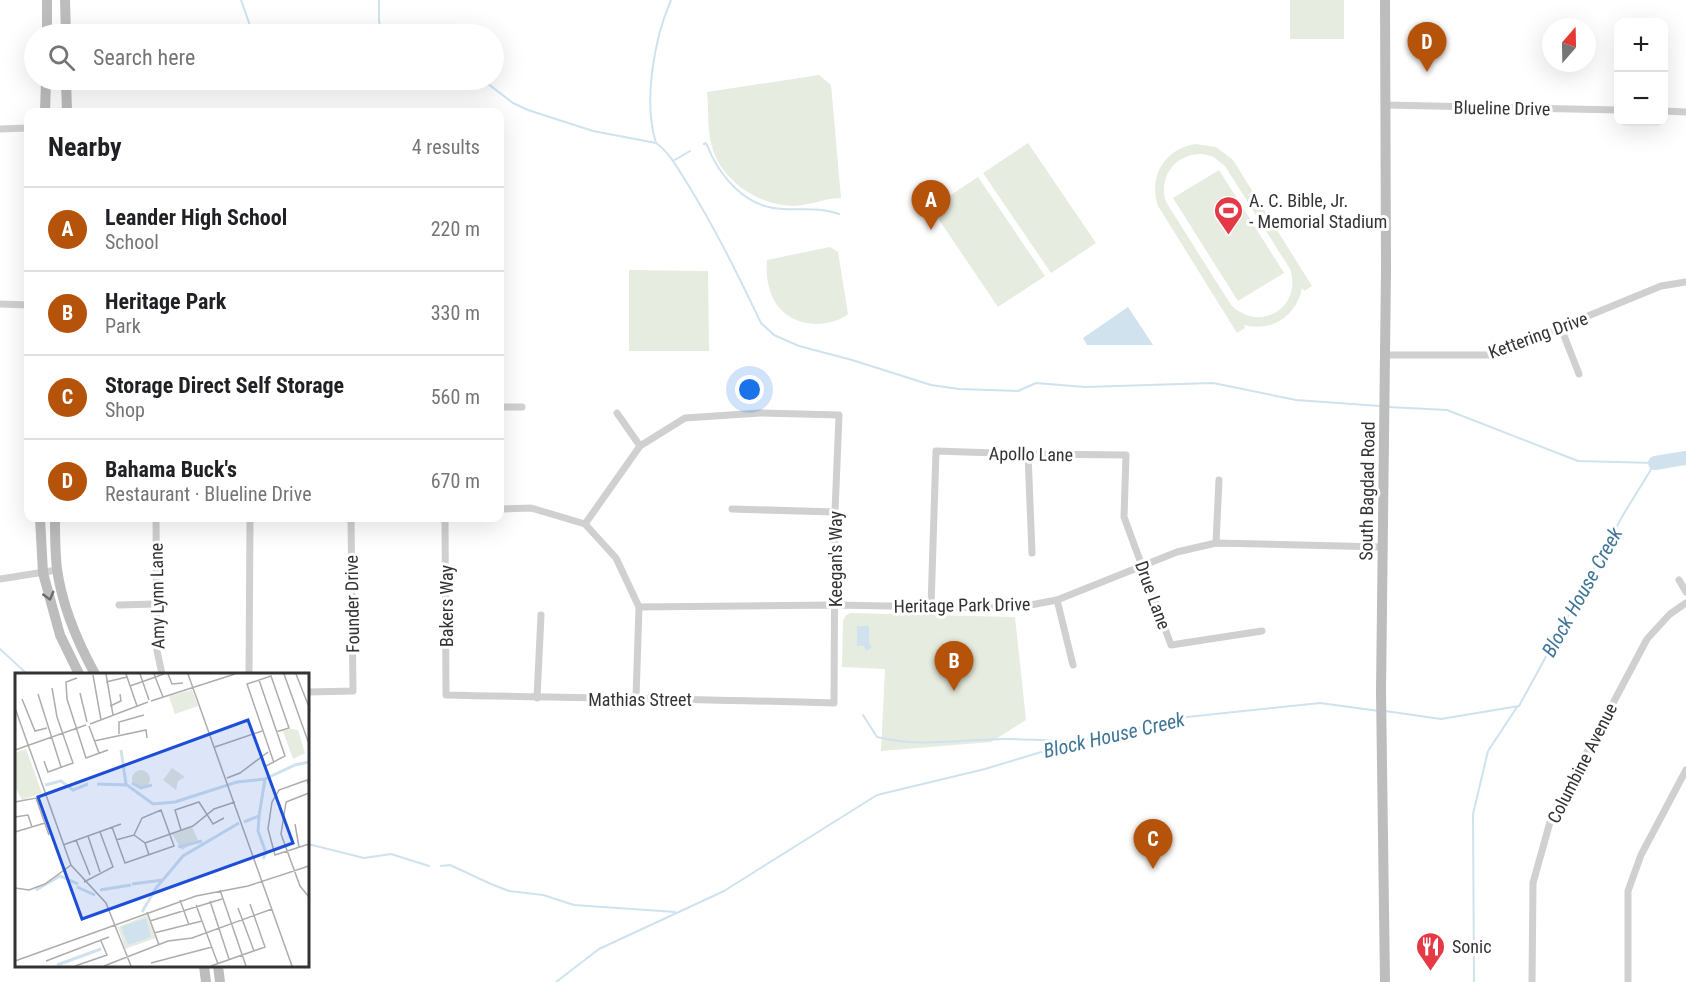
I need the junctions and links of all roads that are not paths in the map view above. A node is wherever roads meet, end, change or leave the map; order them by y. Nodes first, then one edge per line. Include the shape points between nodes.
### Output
1 (47, 0) edge
2 (65, 0) edge
3 (1384, 0) edge
4 (46, 24) edge
5 (66, 24) edge
6 (46, 90) edge
7 (66, 90) edge
8 (1385, 105) junction
9 (45, 108) edge
10 (67, 108) edge
11 (1614, 111) edge
12 (1668, 111) edge
13 (1686, 112) edge
14 (24, 128) edge
15 (0, 129) edge
16 (1686, 282) edge
17 (0, 304) edge
18 (24, 305) edge
19 (1561, 328) junction
20 (1385, 356) junction
21 (1579, 374) dead end
22 (504, 407) edge
23 (522, 407) dead end
24 (616, 413) dead end
25 (640, 446) junction
26 (1028, 454) junction
27 (1126, 455) joint
28 (1219, 480) dead end
29 (504, 509) edge
30 (732, 509) dead end
31 (835, 512) junction
32 (40, 522) edge
33 (55, 522) edge
34 (156, 522) edge
35 (250, 522) edge
36 (351, 522) edge
37 (445, 522) edge
38 (585, 524) junction
39 (1216, 543) junction
40 (1382, 547) junction
41 (1032, 553) dead end
42 (1141, 565) junction
43 (57, 570) junction
44 (43, 573) junction
45 (0, 579) edge
46 (1679, 580) dead end
47 (1686, 592) edge
48 (1057, 600) junction
49 (1686, 603) edge
50 (155, 604) junction
51 (119, 605) dead end
52 (835, 605) junction
53 (639, 607) junction
54 (932, 607) junction
55 (541, 615) dead end
56 (1262, 631) dead end
57 (1072, 665) dead end
58 (78, 673) edge
59 (94, 673) edge
60 (162, 673) edge
61 (249, 673) edge
62 (309, 692) edge
63 (446, 696) joint
64 (537, 698) junction
65 (636, 698) junction
66 (834, 703) joint
67 (1686, 770) edge
68 (204, 967) edge
69 (218, 967) edge
70 (206, 982) edge
71 (220, 982) edge
72 (1385, 982) edge
73 (1532, 982) edge
74 (1628, 982) edge

1 - 4 main road
2 - 5 main road
3 - 8 main road, South Bagdad Road
6 - 9 main road
7 - 10 main road
8 - 11 street, Blueline Drive
8 - 20 main road, South Bagdad Road
12 - 13 street
14 - 15 street
16 - 19 street, Kettering Drive via 1661,286
17 - 18 street
19 - 20 street, Kettering Drive via 1493,355
19 - 21 street
20 - 40 main road, South Bagdad Road
22 - 23 street
24 - 25 street
25 - 31 street, Keegan's Way via 685,418 760,413 839,415
25 - 38 street
26 - 27 street, Apollo Lane
26 - 41 street
26 - 54 street, Apollo Lane via 936,451
27 - 42 street, Drue Lane via 1124,517
28 - 39 street
29 - 38 street via 531,508
30 - 31 street
31 - 52 street, Keegan's Way
32 - 44 main road
33 - 43 main road
34 - 50 street, Amy Lynn Lane
35 - 61 street
36 - 62 street, Founder Drive via 353,691
37 - 63 street, Bakers Way
38 - 53 street via 616,558
39 - 40 street, Heritage Park Drive
39 - 42 street, Heritage Park Drive
40 - 72 main road, South Bagdad Road
42 - 48 street, Heritage Park Drive
42 - 56 street, Drue Lane via 1171,645
43 - 44 street
43 - 59 main road via 71,622
44 - 45 street
44 -> 58 main road via 60,635
46 - 47 street
48 - 54 street, Heritage Park Drive via 995,608
48 - 57 street
49 - 73 street, Columbine Avenue via 1647,639 1550,822 1533,884
50 - 51 street
50 - 60 street, Amy Lynn Lane
52 - 53 street, Heritage Park Drive
52 - 54 street, Heritage Park Drive
52 - 66 street, Keegan's Way
53 - 65 street
55 - 64 street
63 - 64 street, Mathias Street
64 - 65 street, Mathias Street
65 - 66 street, Mathias Street
67 - 74 street via 1641,855 1628,891
68 - 70 main road
69 - 71 main road

